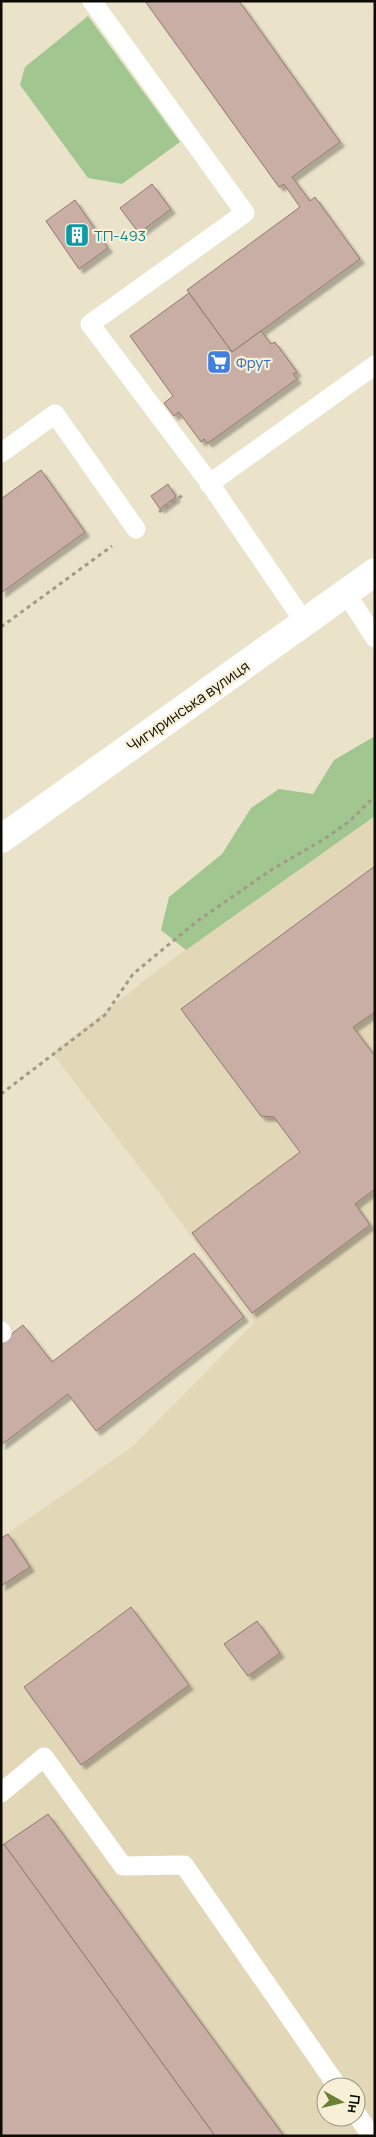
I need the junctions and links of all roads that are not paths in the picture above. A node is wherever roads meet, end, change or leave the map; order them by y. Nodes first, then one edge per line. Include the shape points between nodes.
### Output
1 (92, 1) edge
2 (375, 365) edge
3 (1, 453) edge
4 (207, 481) junction
5 (136, 529) road end
6 (375, 572) edge
7 (346, 593) junction
8 (305, 623) junction
9 (375, 638) edge
10 (1, 839) edge
11 (1, 1793) edge
12 (331, 2077) edge

1 - 4 lane via 245,212 90,324
2 - 4 lane
3 - 5 lane via 55,414
4 - 8 lane
6 - 7 main road, Чигиринська вулиця
7 - 8 main road, Чигиринська вулиця
7 - 9 lane
8 - 10 main road, Чигиринська вулиця
11 - 12 lane via 44,1757 123,1866 184,1865

